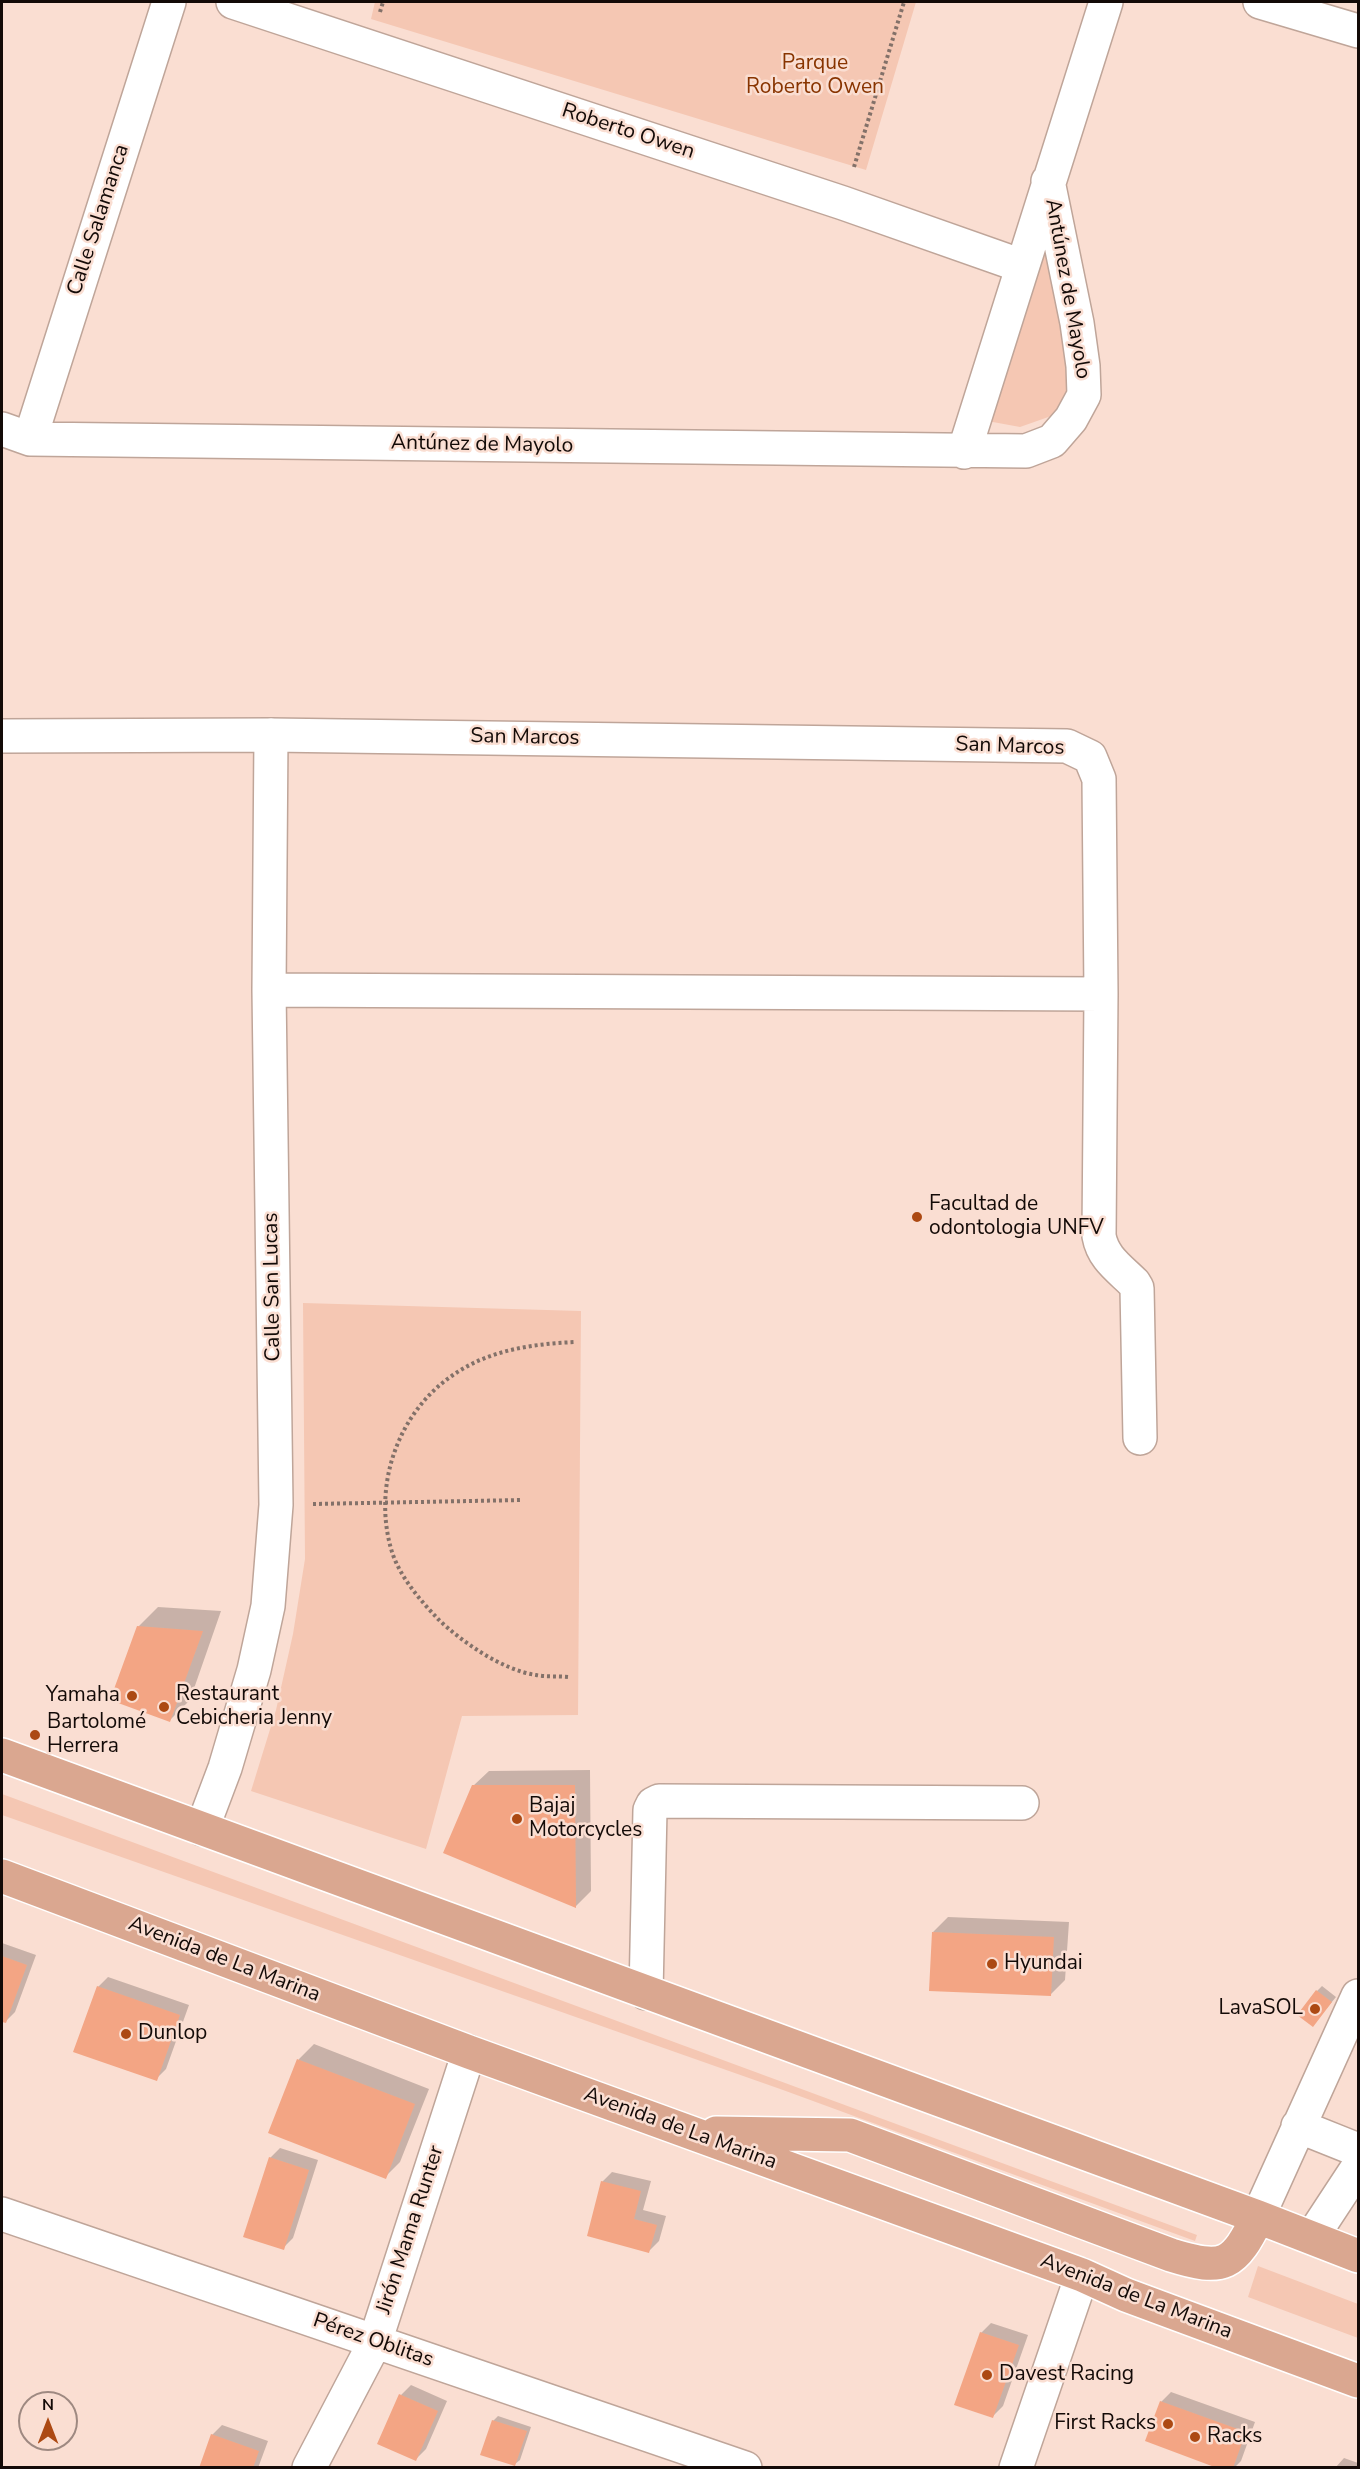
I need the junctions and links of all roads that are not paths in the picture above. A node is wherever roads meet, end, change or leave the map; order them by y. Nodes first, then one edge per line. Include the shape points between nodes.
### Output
1 (169, 2) edge
2 (233, 2) edge
3 (1106, 2) edge
4 (1260, 2) edge
5 (1359, 31) edge
6 (1048, 182) junction
7 (1022, 266) junction
8 (16, 434) edge
9 (964, 452) junction
10 (271, 735) junction
11 (2, 736) edge
12 (269, 990) junction
13 (1101, 994) junction
14 (1140, 1438) dead end
15 (2, 1755) edge
16 (1022, 1803) dead end
17 (202, 1829) junction
18 (2, 1876) edge
19 (646, 1993) junction
20 (1359, 1996) edge
21 (470, 2052) junction
22 (1298, 2126) junction
23 (691, 2133) junction
24 (1359, 2150) edge
25 (1359, 2167) edge
26 (2, 2214) edge
27 (1258, 2217) junction
28 (1312, 2237) junction
29 (1359, 2256) edge
30 (1082, 2275) junction
31 (375, 2342) junction
32 (1359, 2381) edge
33 (676, 2457) edge
34 (309, 2468) edge
35 (745, 2468) edge
36 (1016, 2468) edge

1 - 8 street, Calle Salamanca
2 - 7 street, Roberto Owen
3 - 6 street, Antúnez de Mayolo
4 - 5 street
6 - 7 street, Antúnez de Mayolo
6 - 9 street, Antúnez de Mayolo via 1077,323 1084,395 1071,419 1052,441 1026,451
7 - 9 street, Antúnez de Mayolo
8 - 9 street, Antúnez de Mayolo
10 - 11 street, San Marcos
10 - 12 street, Calle San Lucas
10 - 13 street, San Marcos via 1067,746 1090,757 1099,779
12 - 13 street
12 - 17 street, Calle San Lucas via 276,1505 268,1606 225,1768
13 - 14 street, San Marcos via 1099,1236 1107,1257 1137,1288
15 - 17 main road
16 - 19 street via 653,1804
17 - 19 main road
18 - 21 main road, Avenida de La Marina
19 - 27 main road
20 - 22 street
21 - 23 main road, Avenida de La Marina
21 - 31 street, Jirón Mama Runter
22 - 24 street
22 - 27 street
23 - 27 main road via 849,2135 1200,2263 1222,2263 1238,2253
23 - 30 main road, Avenida de La Marina
25 - 28 street
26 - 31 street, Pérez Oblitas
27 - 28 main road
28 - 29 main road
30 - 32 main road, Avenida de La Marina
30 - 36 street
31 - 33 street, Pérez Oblitas
31 - 34 street, Jirón Mama Runter
33 - 35 street, Pérez Oblitas

